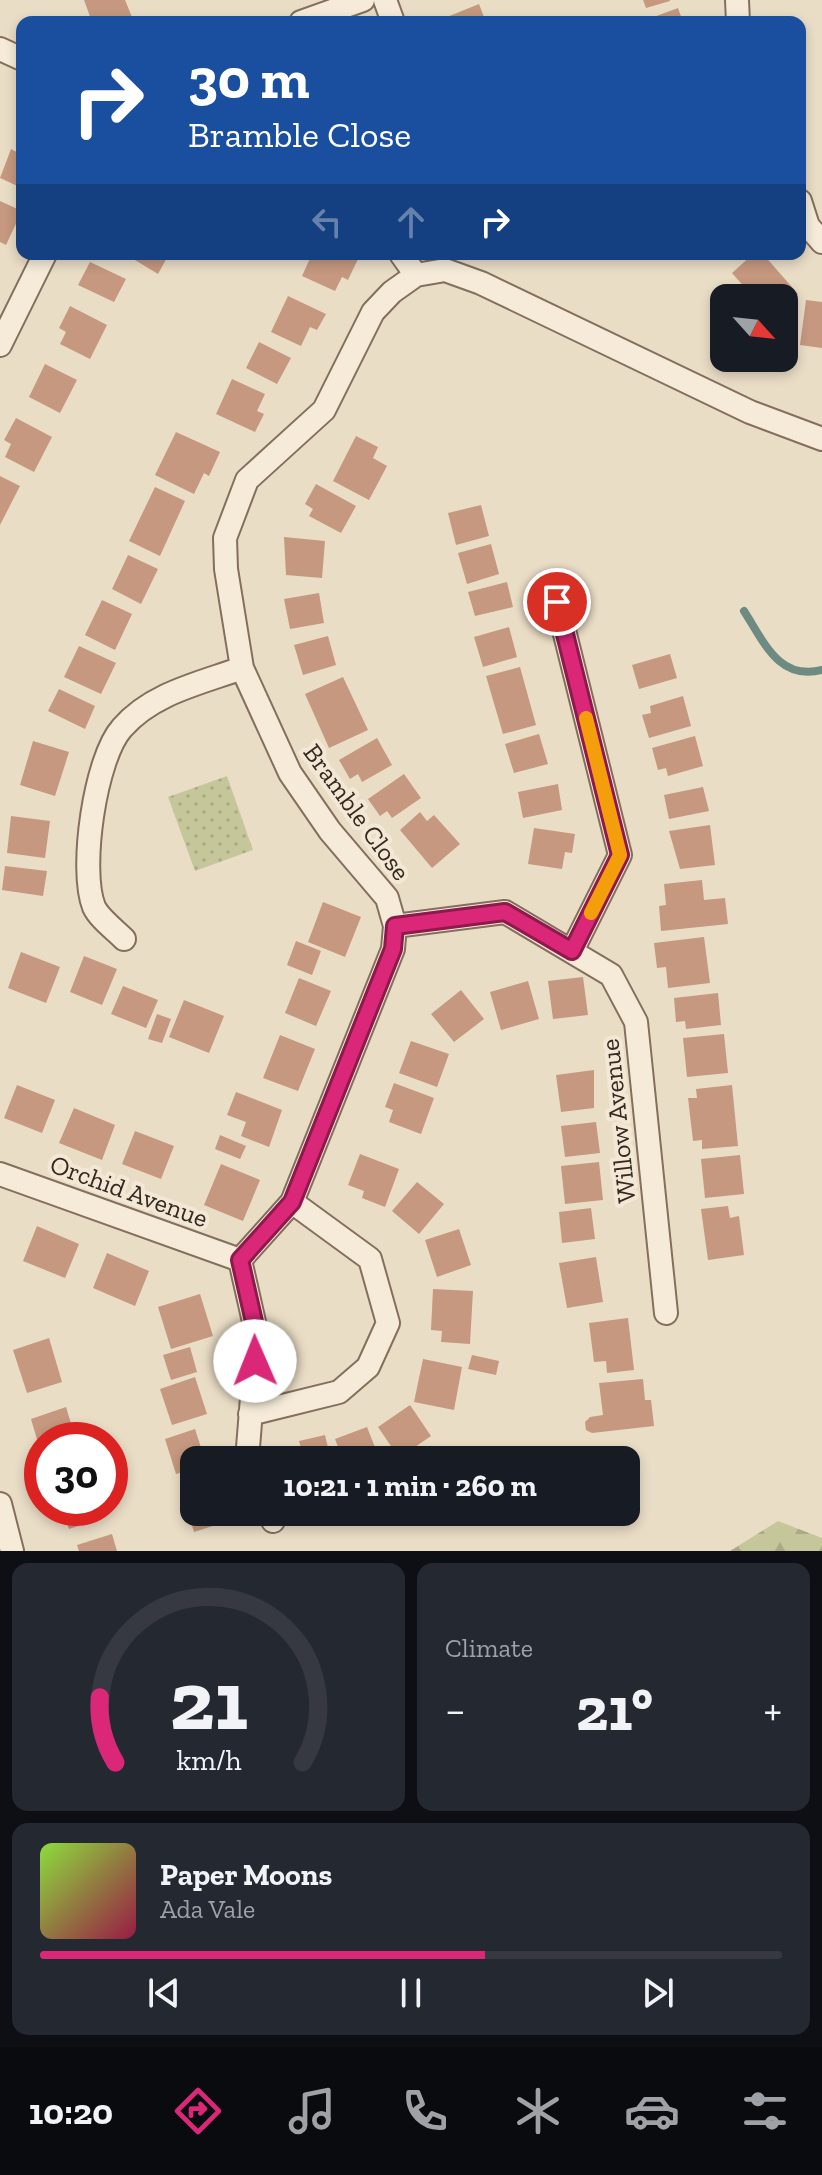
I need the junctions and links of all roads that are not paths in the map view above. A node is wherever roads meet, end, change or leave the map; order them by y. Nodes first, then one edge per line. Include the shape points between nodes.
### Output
1 (363, 0) edge
2 (318, 16) edge
3 (806, 220) edge
4 (822, 242) edge
5 (42, 260) edge
6 (405, 260) edge
7 (416, 275) junction
8 (0, 345) edge
9 (822, 439) edge
10 (557, 602) dead end
11 (242, 668) junction
12 (395, 926) junction
13 (124, 939) dead end
14 (572, 951) junction
15 (1, 1177) edge
16 (292, 1202) junction
17 (240, 1260) junction
18 (666, 1313) dead end
19 (250, 1414) junction
20 (248, 1446) edge
21 (0, 1504) edge
22 (12, 1551) edge

1 - 2 street
3 - 4 street
5 - 8 street
6 - 7 street
7 - 9 street via 445,270 481,283 750,412
7 - 11 street, Bramble Close via 373,312 324,410 247,480 233,508 225,538 226,569
10 - 14 street via 620,855
11 - 12 street, Bramble Close via 290,773 387,898
11 - 13 street via 156,699 120,729 102,768 91,819 94,908
12 - 14 street, Willow Avenue via 505,912
12 - 16 street via 393,949
14 - 18 street, Willow Avenue via 611,975 636,1022
15 - 17 street, Orchid Avenue
16 - 17 street
16 - 19 street via 370,1259 388,1323 368,1367 339,1392
17 - 19 street via 257,1335
19 - 20 street
21 - 22 street

